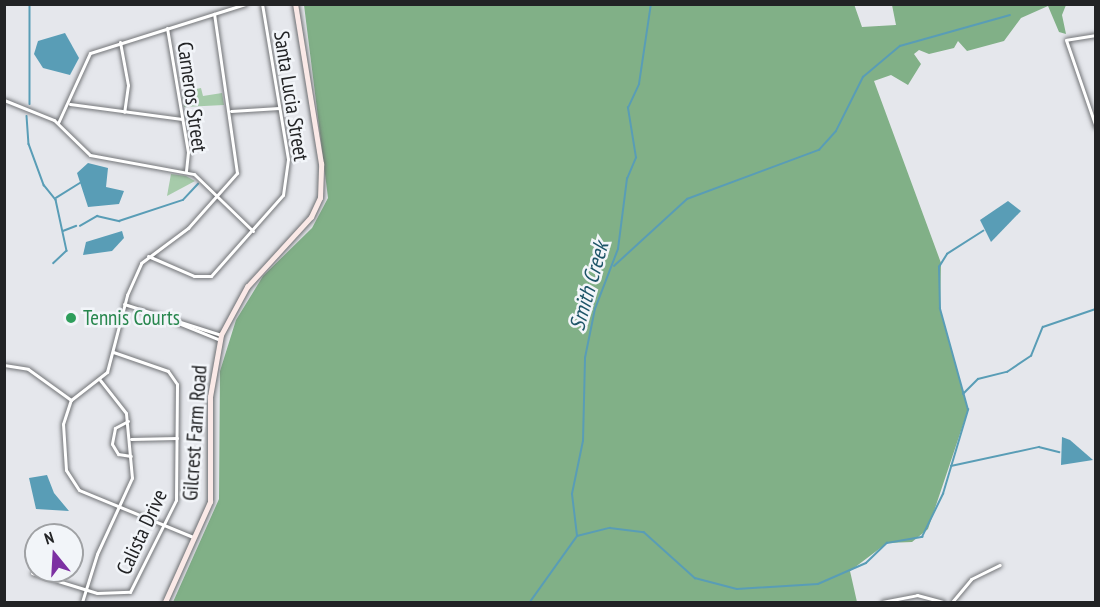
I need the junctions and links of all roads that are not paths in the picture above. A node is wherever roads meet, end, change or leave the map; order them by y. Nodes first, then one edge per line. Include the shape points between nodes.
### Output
1 (244, 4) edge
2 (262, 4) edge
3 (295, 4) edge
4 (214, 14) junction
5 (167, 28) junction
6 (1095, 35) edge
7 (120, 42) junction
8 (4, 100) edge
9 (70, 104) junction
10 (279, 108) junction
11 (231, 111) junction
12 (124, 112) junction
13 (182, 119) junction
14 (58, 124) junction
15 (1095, 127) edge
16 (186, 171) junction
17 (219, 197) junction
18 (253, 231) junction
19 (148, 256) junction
20 (124, 304) junction
21 (221, 337) junction
22 (113, 352) junction
23 (4, 365) edge
24 (100, 380) junction
25 (71, 400) junction
26 (128, 421) junction
27 (177, 438) junction
28 (130, 439) junction
29 (131, 456) junction
30 (120, 505) junction
31 (165, 522) junction
32 (193, 537) junction
33 (1000, 565) dead end
34 (63, 583) edge
35 (85, 590) junction
36 (82, 603) edge
37 (165, 603) edge
38 (882, 603) edge
39 (944, 603) edge
40 (952, 603) edge

1 - 4 street
2 - 10 street, Santa Lucia Street
3 - 21 main road, Gilcrest Farm Road via 321,164 320,198 310,218 247,287
4 - 5 street
4 - 11 street
5 - 7 street
5 - 13 street, Carneros Street
6 - 15 street via 1066,40
7 - 9 street via 83,61
7 - 12 street via 127,81
8 - 14 street
9 - 12 street
9 - 14 street
10 - 11 street
10 - 18 street, Santa Lucia Street via 287,181 278,203
11 - 17 street via 238,169
12 - 13 street
13 - 16 street, Carneros Street
14 - 16 street via 90,155
16 - 17 street
17 - 18 street
17 - 19 street via 188,228
18 - 19 street, Santa Lucia Street via 207,277
19 - 20 street
20 - 21 street
20 - 22 street
21 - 32 main road, Gilcrest Farm Road via 210,397 210,502
22 - 24 street
22 - 27 street, Calista Drive via 173,376
23 - 25 street via 28,369
24 - 25 street
24 - 26 street
25 - 30 street via 63,424 69,476 86,494
26 - 28 street
26 - 29 street via 115,428 112,440 118,454
27 - 28 street
27 - 31 street, Calista Drive via 179,485
28 - 29 street
29 - 30 street via 131,483
30 - 31 street
30 - 35 street
31 - 32 street
31 - 35 street, Calista Drive via 129,592 114,596
32 - 37 main road, Gilcrest Farm Road
33 - 40 street via 972,579
34 - 35 street, Calista Drive
35 - 36 street
38 - 39 street via 916,596

